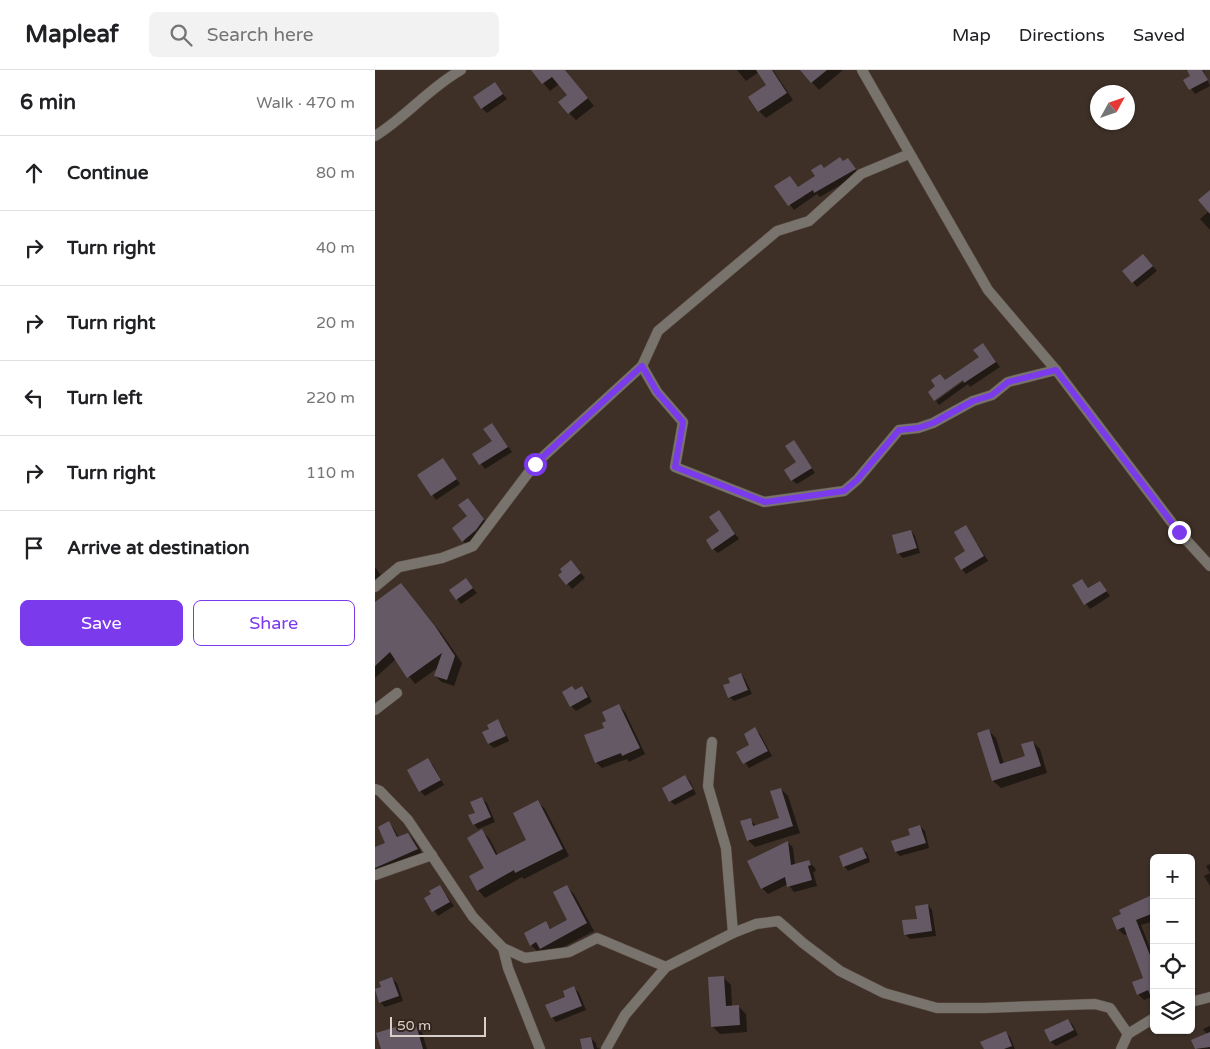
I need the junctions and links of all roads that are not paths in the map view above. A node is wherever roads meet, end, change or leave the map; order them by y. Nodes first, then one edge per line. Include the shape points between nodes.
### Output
1 (461, 70) edge
2 (862, 70) edge
3 (375, 136) edge
4 (909, 154) junction
5 (642, 366) junction
6 (1056, 370) junction
7 (1210, 566) edge
8 (375, 587) edge
9 (397, 692) dead end
10 (375, 710) edge
11 (712, 742) dead end
12 (375, 789) edge
13 (432, 855) junction
14 (375, 875) edge
15 (733, 933) junction
16 (503, 948) junction
17 (666, 967) junction
18 (1210, 997) edge
19 (1195, 1001) edge
20 (1150, 1020) edge
21 (1128, 1034) junction
22 (540, 1049) edge
23 (606, 1049) edge
24 (1121, 1049) edge

1 - 3 street
2 - 4 street
4 - 5 street via 861,174 809,221 777,231 658,331
4 - 6 street via 988,290
5 - 6 street via 657,392 683,422 675,467 765,502 844,491 899,430 933,423 973,401 992,395 1008,382
5 - 8 street via 535,464 473,546 442,558 399,566
6 - 7 street via 1179,532
9 - 10 street
11 - 15 street via 708,786 726,848
12 - 13 street via 408,820
13 - 14 street
13 - 16 street via 473,917
15 - 17 street
15 - 21 street via 756,924 778,922 840,970 884,992 937,1008 1095,1004 1110,1008
16 - 17 street via 525,958 569,952 597,938
16 - 22 street
17 - 23 street via 625,1015
18 - 19 street
20 - 21 street
21 - 24 street

